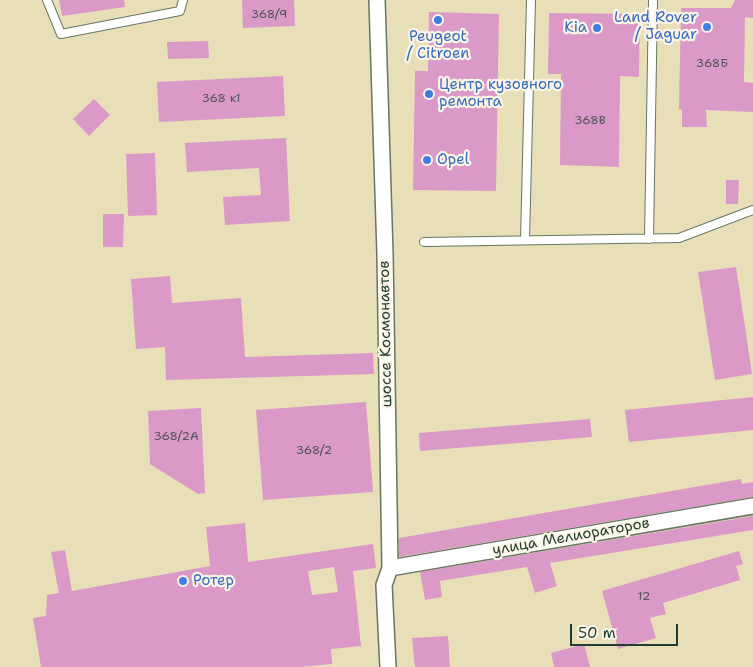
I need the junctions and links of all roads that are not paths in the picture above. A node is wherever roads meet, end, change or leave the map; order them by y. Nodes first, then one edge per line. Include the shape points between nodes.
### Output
1 (47, 0) edge
2 (183, 0) edge
3 (377, 0) edge
4 (531, 0) edge
5 (653, 0) edge
6 (753, 210) edge
7 (649, 239) junction
8 (526, 240) junction
9 (424, 242) dead end
10 (753, 506) edge
11 (390, 568) junction
12 (388, 667) edge

1 - 2 lane via 61,34 180,11
3 - 11 street, шоссе Космонавтов
4 - 8 lane
5 - 7 lane
6 - 7 lane via 679,238
7 - 8 lane
8 - 9 lane
10 - 11 street, улица Мелиораторов
11 - 12 street, шоссе Космонавтов via 384,585

